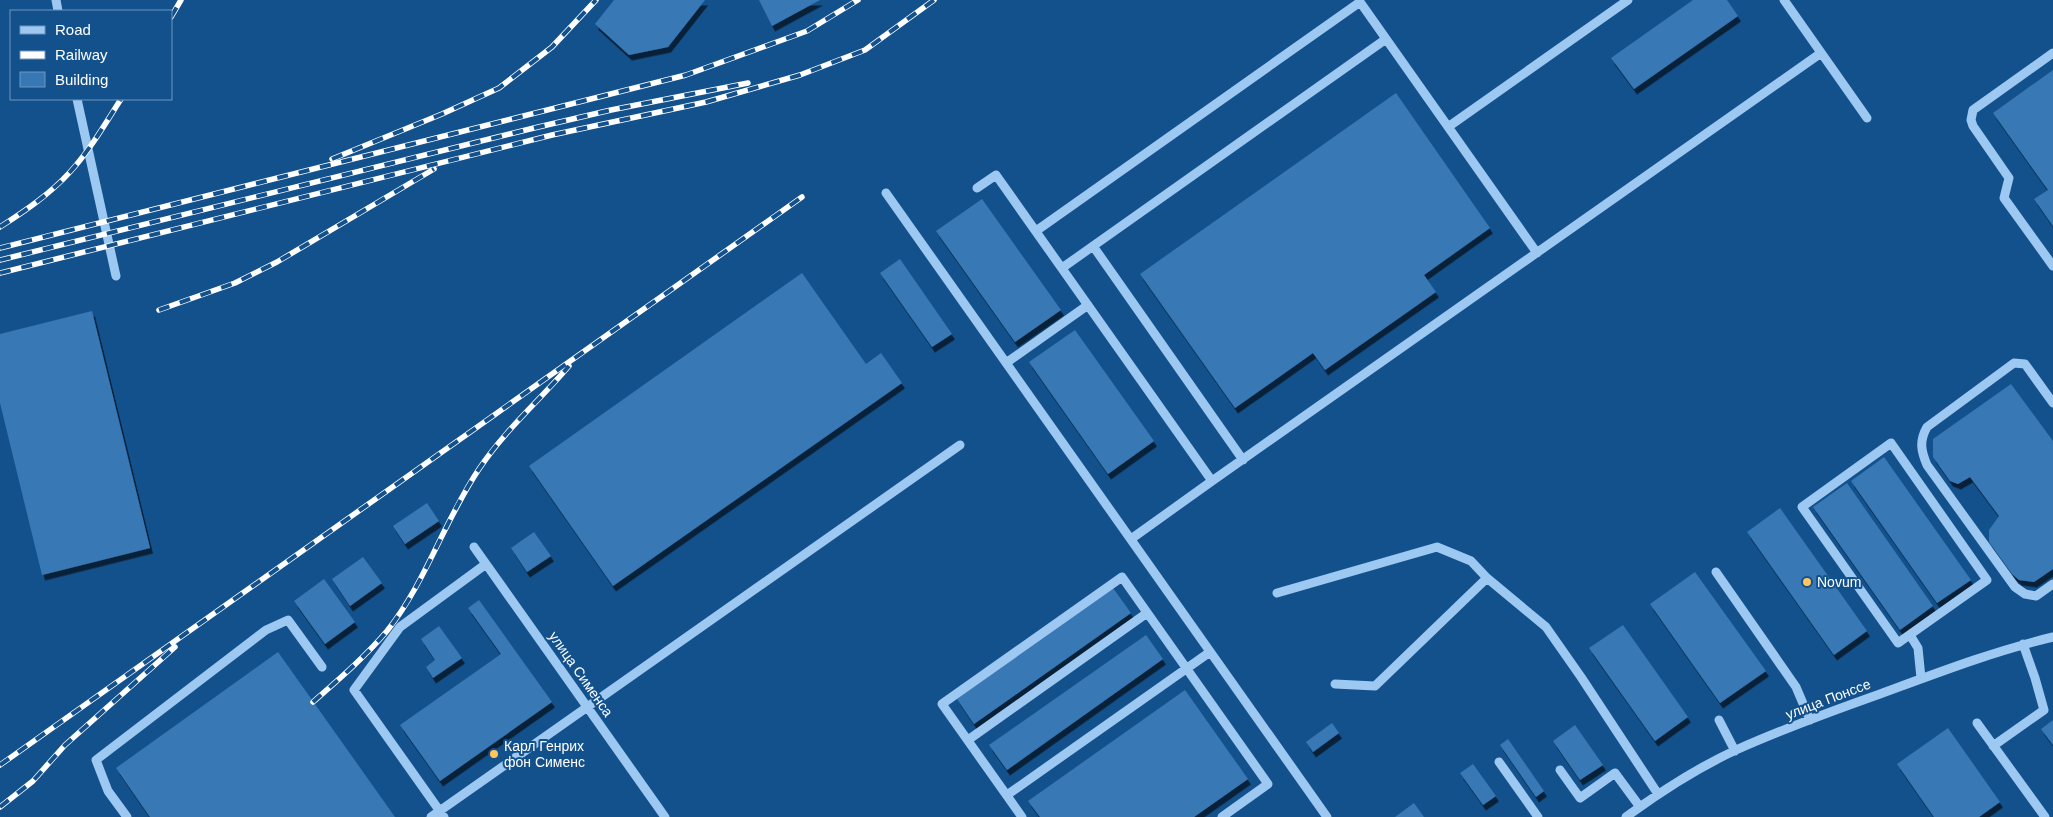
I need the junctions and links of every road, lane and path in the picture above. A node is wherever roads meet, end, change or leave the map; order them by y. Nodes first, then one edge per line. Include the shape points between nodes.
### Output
1 (1628, 0) edge
2 (1784, 0) edge
3 (1386, 39) junction
4 (1821, 53) junction
5 (2053, 53) edge
6 (77, 100) edge
7 (1867, 118) dead end
8 (1448, 127) junction
9 (977, 188) dead end
10 (886, 193) dead end
11 (1036, 231) junction
12 (1093, 246) junction
13 (1537, 253) junction
14 (2053, 266) edge
15 (1062, 268) junction
16 (116, 276) dead end
17 (1088, 305) junction
18 (1006, 363) junction
19 (2053, 403) edge
20 (960, 445) dead end
21 (1243, 460) junction
22 (1212, 481) junction
23 (1130, 539) junction
24 (474, 547) dead end
25 (486, 564) junction
26 (1716, 572) dead end
27 (1487, 578) junction
28 (2053, 584) edge
29 (1277, 593) dead end
30 (1147, 613) junction
31 (1910, 635) junction
32 (2053, 637) edge
33 (2023, 644) junction
34 (1210, 652) junction
35 (322, 667) dead end
36 (1186, 668) junction
37 (1921, 678) junction
38 (1335, 684) dead end
39 (588, 708) junction
40 (1719, 720) dead end
41 (1810, 720) junction
42 (1977, 723) dead end
43 (968, 740) junction
44 (1993, 746) junction
45 (1735, 751) junction
46 (1499, 762) dead end
47 (1560, 770) dead end
48 (1658, 794) junction
49 (1007, 796) junction
50 (1640, 807) junction
51 (442, 814) edge
52 (127, 817) edge
53 (431, 817) edge
54 (665, 817) edge
55 (1022, 817) edge
56 (1222, 817) edge
57 (1327, 817) edge
58 (1538, 817) edge
59 (1626, 817) edge
60 (2045, 817) edge

1 - 8 street
2 - 4 street
3 - 8 street
3 - 11 street via 1360,2
3 - 12 street
4 - 7 street
4 - 13 street
5 - 14 street via 1973,110 1971,120 2009,178 2004,198
6 - 16 street
8 - 13 street
9 - 11 street via 996,175
10 - 18 street
11 - 15 street
12 - 15 street
12 - 21 street
13 - 21 street
15 - 17 street
17 - 18 street
17 - 22 street
18 - 23 street
19 - 28 street via 2025,364 2014,363 1927,427 1921,444 1928,465 2015,587 2036,596
20 - 39 street
21 - 22 street
22 - 23 street
23 - 34 street
24 - 25 street, улица Сименса
25 - 39 street, улица Сименса
25 - 51 street via 400,627 354,690
26 - 41 street via 1796,687
27 - 29 street via 1471,561 1437,547
27 - 38 street via 1374,686
27 - 48 street via 1546,627
30 - 36 street
30 - 43 street
30 - 43 street via 1122,577 1097,594 942,704
31 - 31 street via 1898,643 1802,506 1891,444 1987,580
31 - 37 street via 1918,648
32 - 33 street, улица Понссе
33 - 37 street, улица Понссе
33 - 44 street via 2044,710
34 - 36 street
34 - 57 street
35 - 52 street via 288,620 266,630 96,760 108,791
36 - 49 street
36 - 56 street via 1268,784
37 - 41 street, улица Понссе
39 - 51 street
39 - 54 street, улица Сименса
40 - 45 street
41 - 45 street, улица Понссе
42 - 44 street
43 - 49 street
44 - 60 street
45 - 48 street, улица Понссе
46 - 58 street
47 - 50 street via 1580,798 1615,773
48 - 50 street, улица Понссе
49 - 55 street
50 - 59 street, улица Понссе
51 - 53 street

